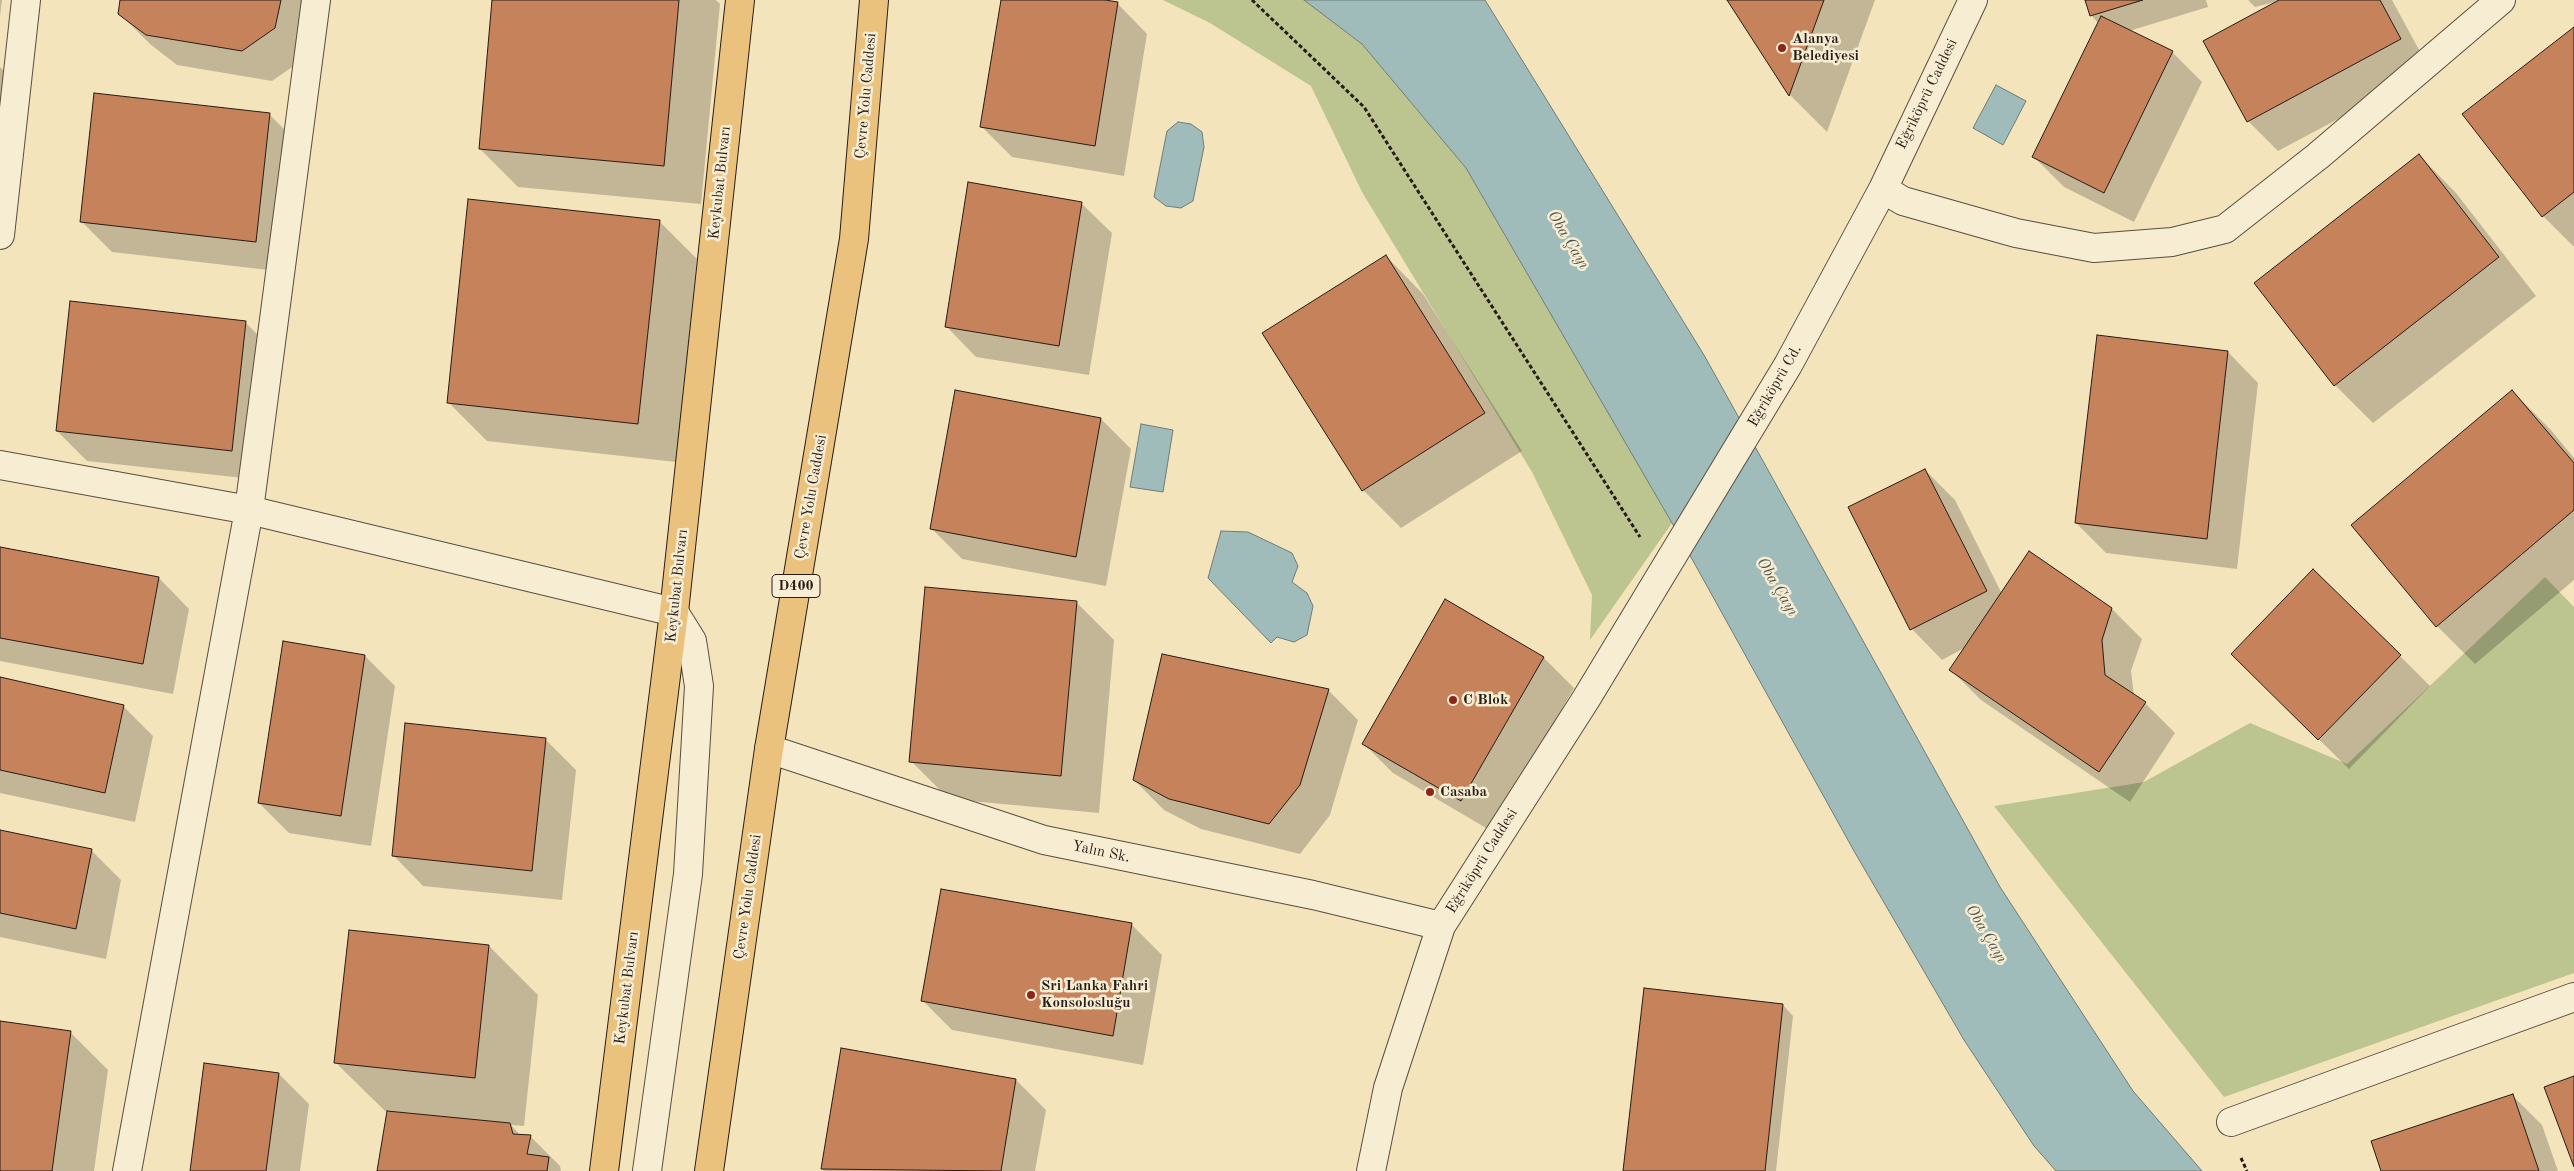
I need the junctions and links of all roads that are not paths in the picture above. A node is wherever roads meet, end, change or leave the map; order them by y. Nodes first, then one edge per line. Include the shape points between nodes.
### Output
1 (26, 0) edge
2 (316, 0) edge
3 (740, 0) edge
4 (874, 0) edge
5 (1973, 0) edge
6 (2500, 0) edge
7 (1883, 189) junction
8 (0, 235) edge
9 (0, 465) edge
10 (249, 510) junction
11 (1658, 578) joint
12 (674, 612) junction
13 (769, 749) junction
14 (1441, 926) junction
15 (2574, 997) edge
16 (2230, 1122) dead end
17 (127, 1171) edge
18 (604, 1171) edge
19 (647, 1171) edge
20 (709, 1171) edge
21 (1372, 1171) edge

1 - 8 street
2 - 10 street
3 - 12 highway, Keykubat Bulvarı
4 - 13 highway, Çevre Yolu Caddesi / D400 via 854,239
5 - 7 street, Eğriköprü Caddesi
6 - 7 street via 2318,156 2225,229 2172,242 2094,248 2016,233 1904,201
7 - 11 street, Eğriköprü Cd. via 1788,365
9 - 10 street
10 - 12 street
10 - 17 street
11 - 14 street, Eğriköprü Caddesi via 1586,699
12 - 18 highway, Keykubat Bulvarı
12 - 19 street via 692,641 699,686 688,874
13 - 14 street, Yalın Sk. via 1044,840 1313,895
13 - 20 highway, Çevre Yolu Caddesi / D400
14 - 21 street, Eğriköprü Caddesi via 1388,1088
15 - 16 street

